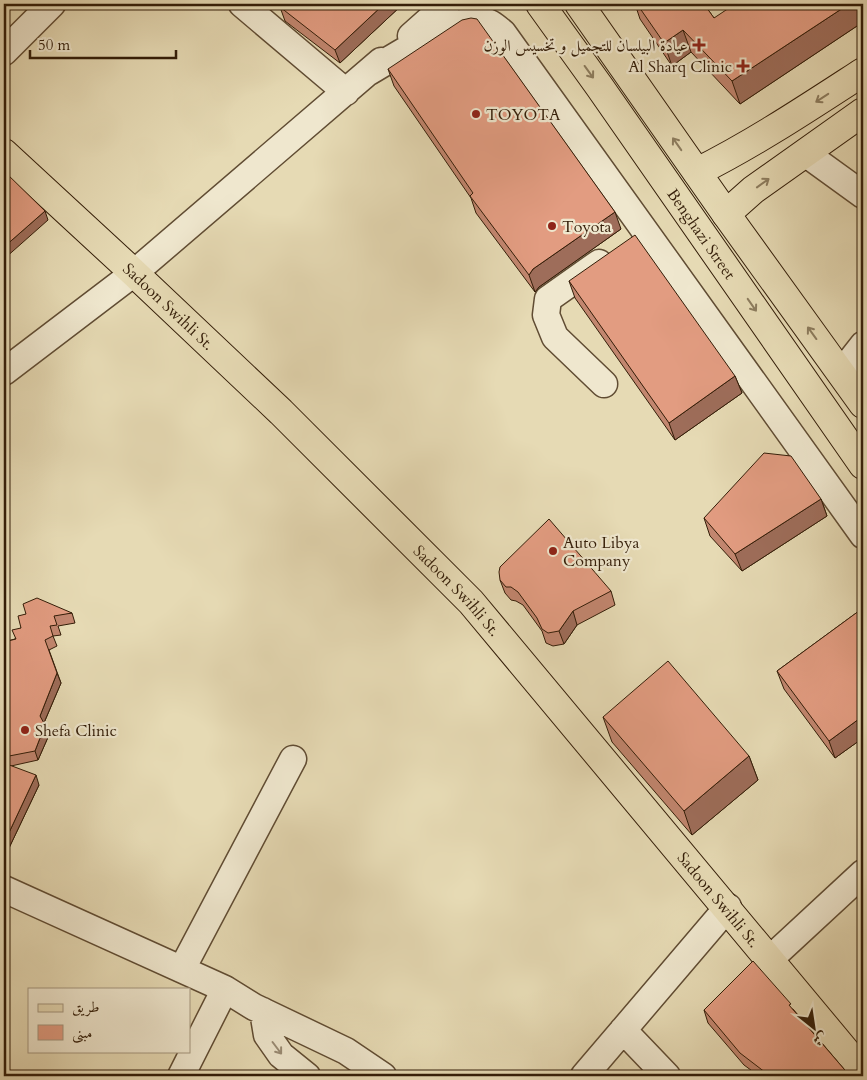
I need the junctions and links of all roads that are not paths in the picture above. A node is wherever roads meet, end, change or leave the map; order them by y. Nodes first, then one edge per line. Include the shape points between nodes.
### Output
1 (52, 4) edge
2 (242, 4) edge
3 (447, 4) edge
4 (460, 4) edge
5 (579, 4) edge
6 (540, 9) edge
7 (427, 23) junction
8 (4, 52) edge
9 (367, 72) junction
10 (863, 72) edge
11 (346, 92) junction
12 (863, 112) edge
13 (767, 133) junction
14 (4, 153) edge
15 (797, 158) junction
16 (696, 172) junction
17 (863, 195) edge
18 (726, 214) junction
19 (632, 241) junction
20 (134, 273) junction
21 (863, 345) edge
22 (4, 372) edge
23 (841, 372) junction
24 (604, 384) dead end
25 (863, 404) edge
26 (863, 465) edge
27 (863, 535) edge
28 (293, 759) dead end
29 (863, 873) edge
30 (4, 889) edge
31 (728, 907) junction
32 (770, 959) junction
33 (182, 969) junction
34 (225, 989) junction
35 (264, 1011) junction
36 (623, 1030) junction
37 (863, 1072) edge
38 (181, 1076) edge
39 (306, 1076) edge
40 (383, 1076) edge
41 (584, 1076) edge
42 (667, 1076) edge

1 - 8 street
2 - 11 street
3 - 7 street
4 - 7 street
16 -> 5 main road, Benghazi Street
6 -> 26 main road, Benghazi Street
7 - 9 street
9 - 11 street
9 - 19 street via 458,25 477,20 495,26 503,33
10 -> 13 main road
11 - 20 street
12 - 15 main road
13 - 15 main road
13 - 16 main road
14 - 20 main road, Sadoon Swihli St.
15 - 17 street
18 -> 15 main road
16 - 18 main road, Benghazi Street
23 -> 18 main road, Benghazi Street
19 - 24 street via 548,299 546,315 555,337
19 - 27 street
20 - 22 street
20 - 31 main road, Sadoon Swihli St. via 281,412 471,602
21 - 23 street
23 - 25 main road, Benghazi Street
28 - 33 street
29 - 32 street
30 - 33 street
31 - 32 main road, Sadoon Swihli St.
31 - 36 street
32 - 37 main road, Sadoon Swihli St.
33 - 34 street
34 - 35 street
34 - 38 street
35 -> 39 street via 267,1035 281,1055
35 - 40 street via 346,1051
36 - 41 street
36 - 42 street

